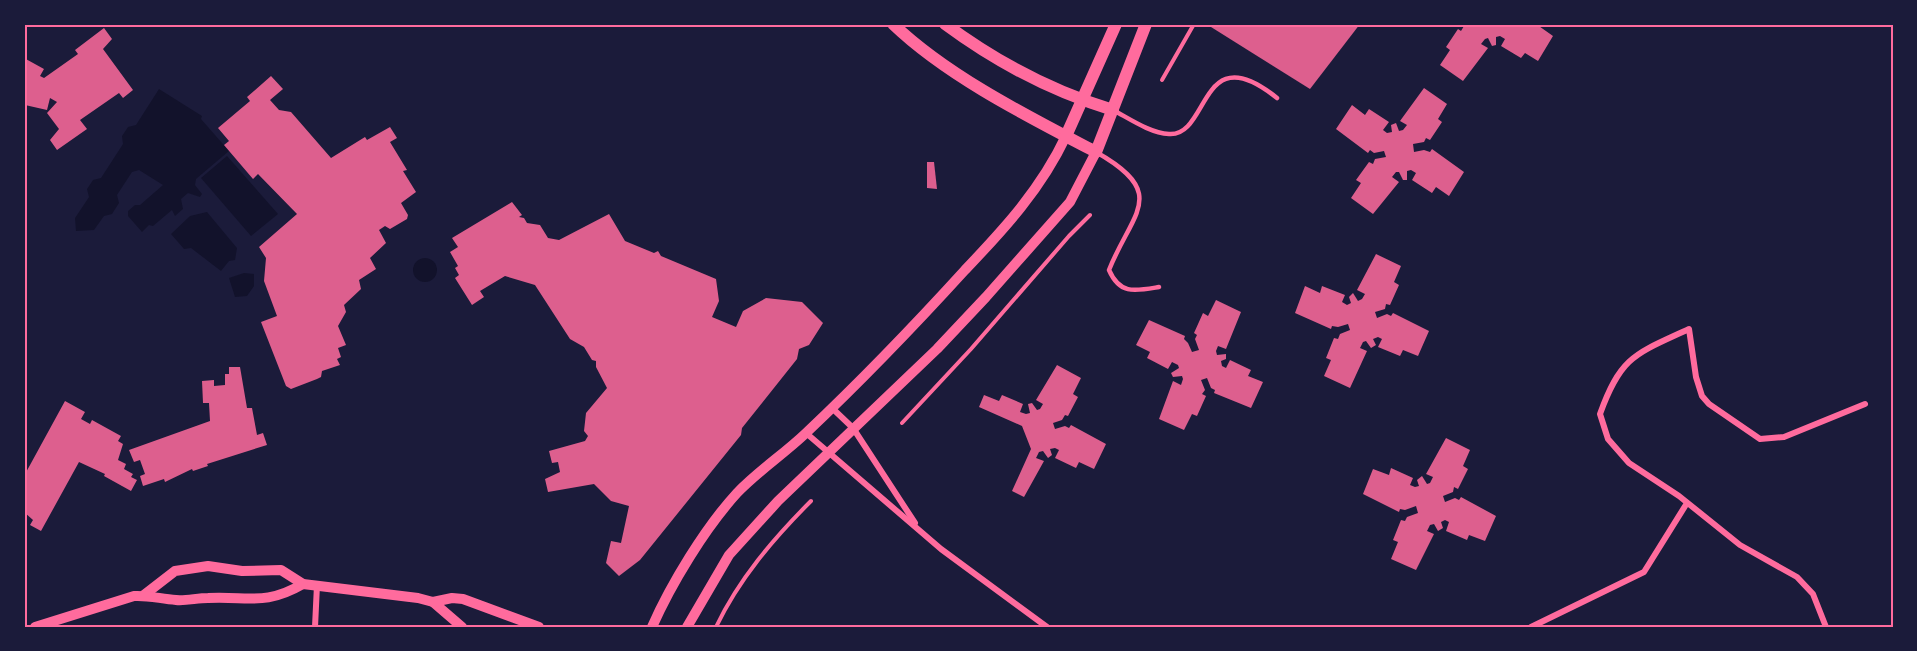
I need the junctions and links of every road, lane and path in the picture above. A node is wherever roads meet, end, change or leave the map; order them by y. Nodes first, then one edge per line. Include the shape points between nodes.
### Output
1 (893, 24) edge
2 (945, 24) edge
3 (1116, 24) edge
4 (1146, 24) edge
5 (1194, 24) edge
6 (1162, 80) dead end
7 (1276, 98) dead end
8 (1082, 101) junction
9 (1113, 110) junction
10 (1066, 136) junction
11 (1096, 152) junction
12 (1090, 215) dead end
13 (1159, 286) dead end
14 (1865, 404) dead end
15 (831, 408) junction
16 (902, 423) dead end
17 (853, 428) junction
18 (806, 433) junction
19 (827, 453) junction
20 (811, 501) dead end
21 (1687, 503) junction
22 (918, 529) junction
23 (303, 584) junction
24 (317, 585) junction
25 (144, 595) junction
26 (434, 602) junction
27 (35, 627) edge
28 (315, 627) edge
29 (462, 627) edge
30 (539, 627) edge
31 (652, 627) edge
32 (687, 627) edge
33 (716, 627) edge
34 (1047, 627) edge
35 (1531, 627) edge
36 (1826, 627) edge

1 - 10 main road via 952,72
2 - 8 main road via 993,57
3 - 8 main road
4 - 9 main road
5 - 6 path
7 - 9 lane via 1260,84 1232,77 1216,84 1186,129 1171,135 1144,127
8 - 9 main road
8 - 10 main road
9 - 11 main road
10 - 11 main road
10 - 15 street via 1052,166 1023,208 904,337
11 - 13 lane via 1129,174 1140,196 1139,211 1109,270 1115,282 1126,290
11 - 17 street via 1070,202 937,349
12 - 16 path
14 - 21 street via 1784,437 1760,439 1702,396 1689,329 1651,346 1617,373 1600,414 1608,439 1629,462
15 - 17 street
15 - 18 street
17 - 19 street
17 - 22 street
18 - 19 street
18 - 31 street via 737,494 688,558
19 - 22 street
19 - 32 street via 729,555
20 - 33 path via 779,533 727,604
21 - 35 street via 1644,572
21 - 36 street via 1740,545 1797,577 1813,594
22 - 34 street
23 - 24 street
23 - 25 street via 281,597 245,600 177,600
23 - 25 street via 281,570 242,571 208,566 175,571
24 - 26 street
24 - 28 street
25 - 27 street
26 - 29 street
26 - 30 street via 463,599

